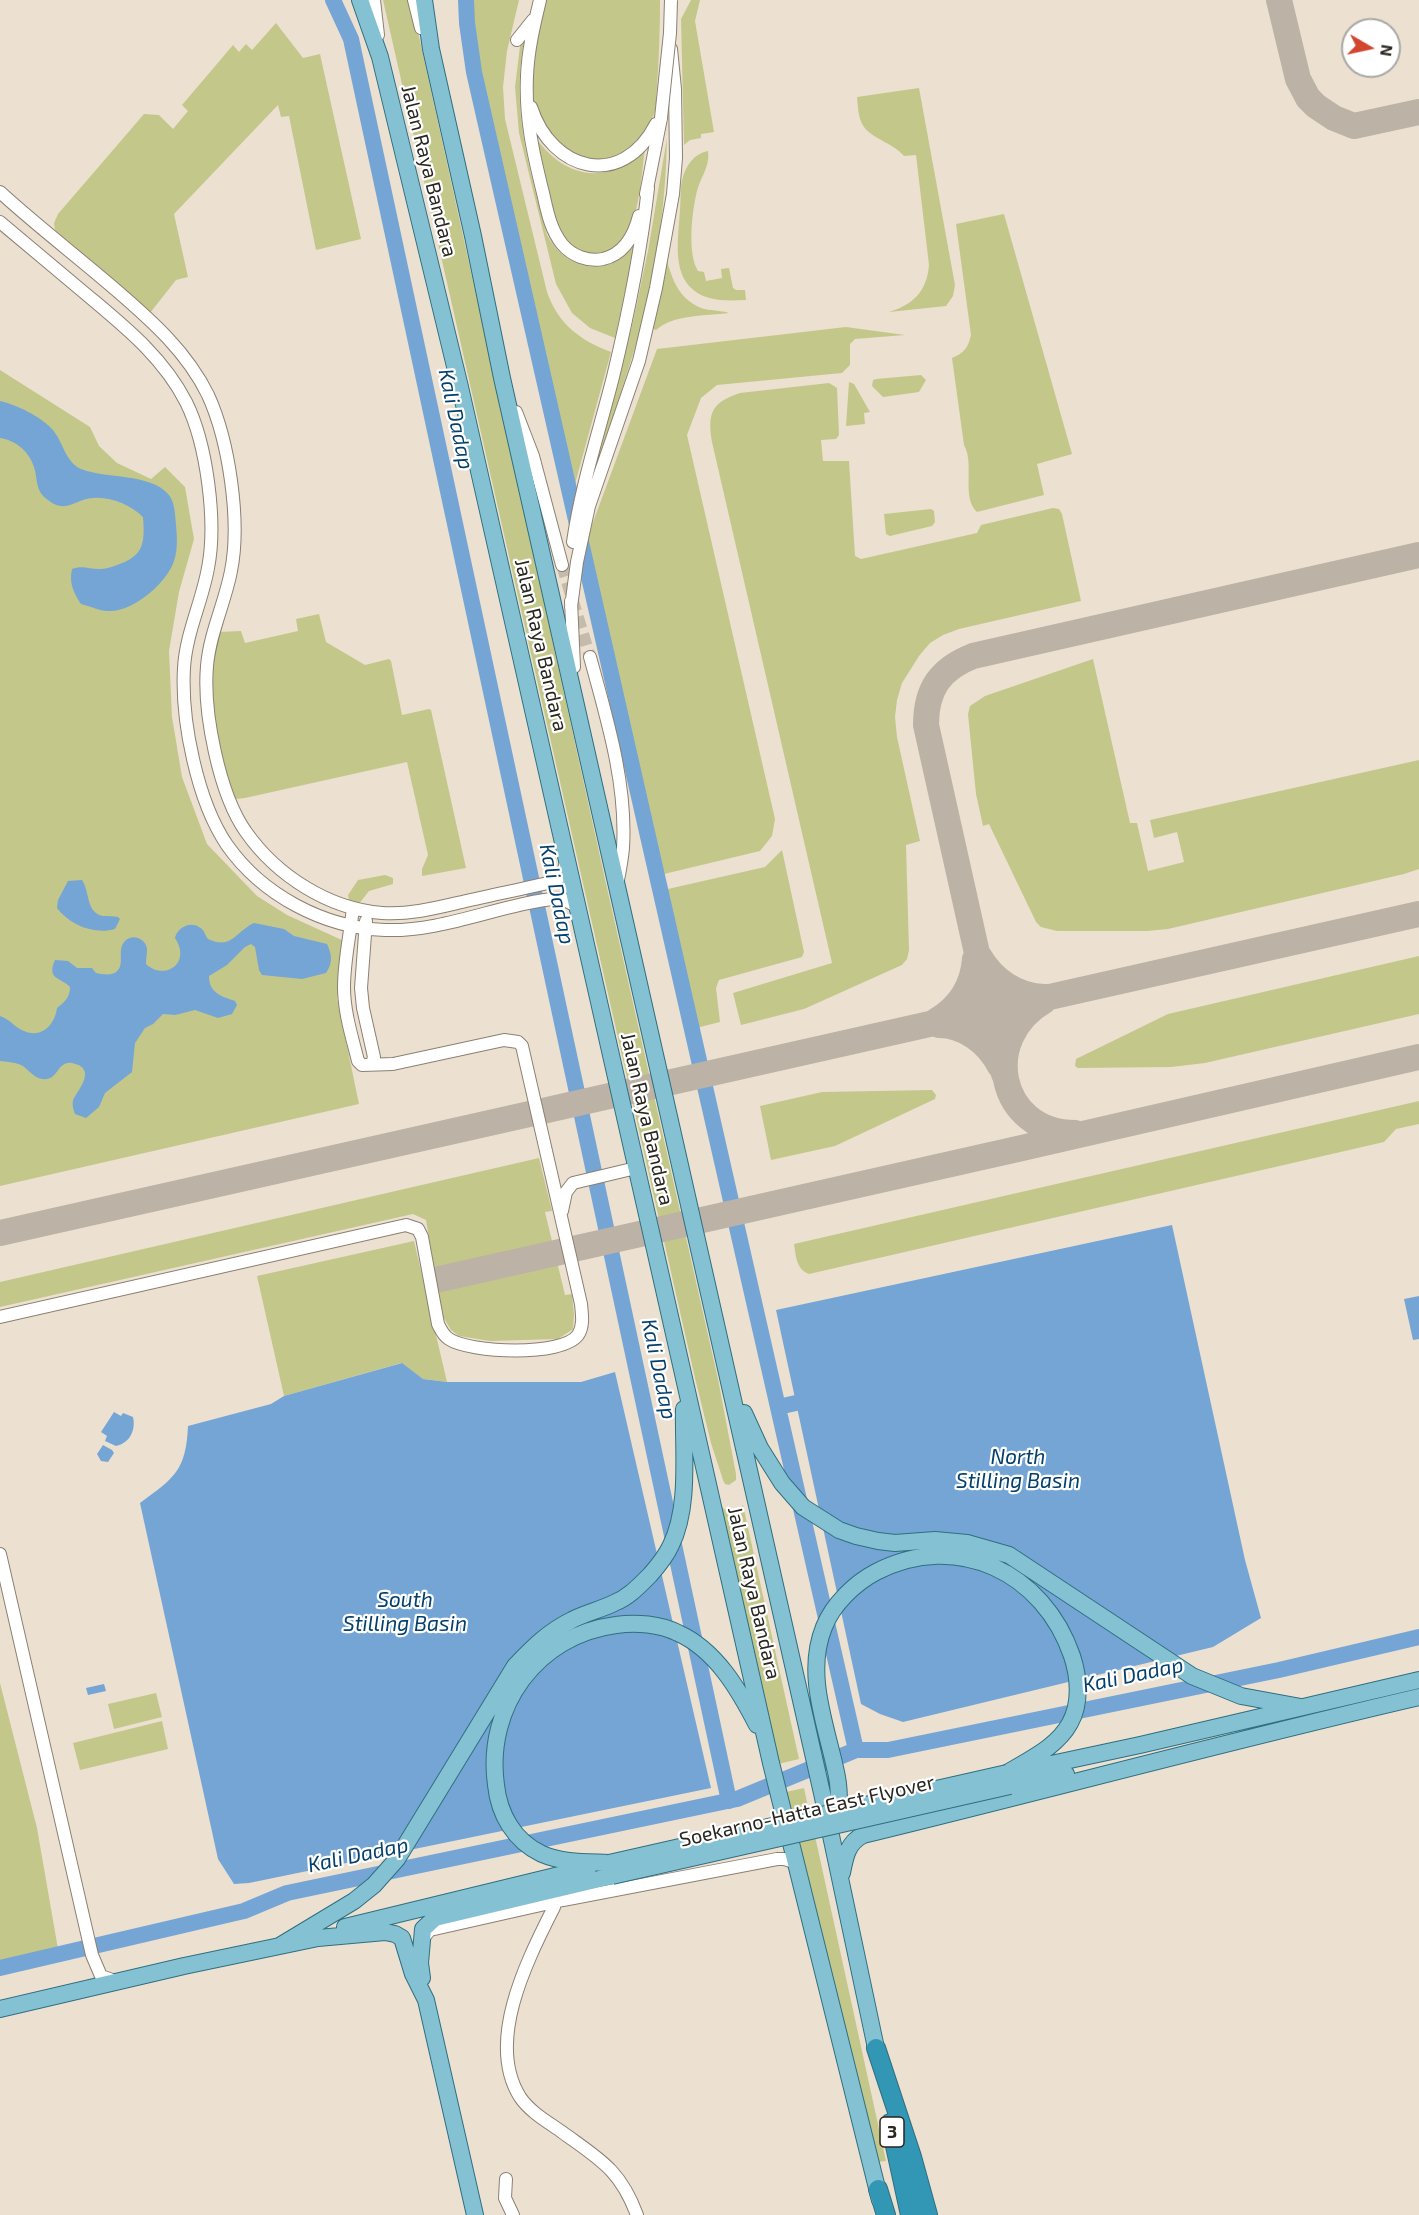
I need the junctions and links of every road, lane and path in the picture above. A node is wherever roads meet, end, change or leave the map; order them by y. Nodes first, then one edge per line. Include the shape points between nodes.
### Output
1 (360, 0) edge
2 (374, 0) edge
3 (414, 0) edge
4 (424, 0) edge
5 (540, 0) edge
6 (669, 0) edge
7 (536, 18) junction
8 (517, 40) dead end
9 (671, 46) junction
10 (431, 49) junction
11 (380, 57) junction
12 (526, 93) junction
13 (648, 188) junction
14 (0, 192) edge
15 (0, 222) edge
16 (37, 223) junction
17 (23, 240) junction
18 (502, 378) junction
19 (593, 474) junction
20 (562, 565) tunnel mouth
21 (571, 607) junction
22 (590, 657) tunnel mouth
23 (576, 708) junction
24 (567, 861) junction
25 (617, 886) junction
26 (353, 908) junction
27 (368, 911) junction
28 (578, 912) junction
29 (351, 925) junction
30 (366, 927) junction
31 (372, 1064) junction
32 (636, 1168) junction
33 (562, 1222) junction
34 (0, 1317) edge
35 (727, 1370) junction
36 (685, 1381) junction
37 (0, 1554) edge
38 (1419, 1680) edge
39 (1419, 1697) edge
40 (1301, 1707) junction
41 (1240, 1739) junction
42 (769, 1755) junction
43 (1009, 1780) junction
44 (836, 1856) junction
45 (794, 1862) junction
46 (611, 1869) junction
47 (841, 1883) junction
48 (554, 1907) dead end
49 (318, 1938) junction
50 (420, 1943) junction
51 (281, 1945) junction
52 (115, 1981) junction
53 (426, 2000) junction
54 (0, 2009) edge
55 (876, 2048) junction
56 (506, 2178) dead end
57 (878, 2189) joint
58 (475, 2215) edge
59 (513, 2215) edge
60 (637, 2215) edge
61 (885, 2215) edge
62 (910, 2215) edge
63 (928, 2215) edge

1 - 11 main road, Jalan Raya Bandara
2 - 11 street, Jalan Raya Bandara
3 - 10 street, Jalan Raya Bandara
4 - 10 main road, Jalan Raya Bandara
5 - 7 street
6 - 9 street
6 - 13 street, bridge via 663,107
7 - 8 street
7 - 12 street via 528,51
9 - 12 street via 658,120 638,150 615,162 588,165 561,153 539,128
9 - 19 street via 676,158 656,288 639,361
10 - 18 main road, Jalan Raya Bandara
11 - 24 main road, Jalan Raya Bandara via 486,496
12 - 13 street via 530,142 548,213 555,234 567,249 581,257 604,258 624,248 636,230
13 - 19 street via 633,285
14 - 16 street
15 - 17 street
16 - 17 street
16 - 26 street via 153,321 187,361 208,396 225,454 235,530 231,572 207,668 208,714 224,783 245,831 262,852 300,883 326,899
17 - 29 street via 156,357 182,396 194,423 207,481 212,529 208,568 187,643 186,718 202,788 219,831 236,856 277,893 319,916
18 - 20 street via 533,456
18 - 23 main road, Jalan Raya Bandara
19 - 21 street
19 - 21 street via 572,550
21 - 23 street
22 - 25 street via 620,784 623,849
23 - 25 main road, Jalan Raya Bandara
24 - 27 street via 561,876 552,882 423,911
24 - 28 main road, Jalan Raya Bandara
25 - 35 main road, Jalan Raya Bandara
26 - 27 street
26 - 29 street
27 - 30 street
28 - 30 street via 561,898 426,927
28 - 32 main road, Jalan Raya Bandara
29 - 30 street
29 - 31 street via 344,966 347,1012 358,1060 364,1066
30 - 31 street via 361,988
31 - 33 street via 393,1064 504,1040 518,1042 525,1057
32 - 33 street via 573,1183 566,1192
32 - 36 main road, Jalan Raya Bandara
33 - 34 street via 582,1323 578,1336 561,1345 510,1351 450,1340 438,1324 422,1237 418,1229 406,1225
35 - 40 main road via 760,1448 782,1483 803,1507 839,1530 895,1543 966,1543 1009,1556 1192,1676 1240,1696
35 - 44 main road, Jalan Raya Bandara
36 - 42 main road, Jalan Raya Bandara
36 - 51 main road via 682,1506 678,1529 663,1558 633,1592 559,1627 515,1666 397,1859 374,1886 354,1901
37 - 52 street via 92,1956 101,1976
38 - 40 main road
39 - 41 main road
40 - 43 main road
41 - 43 main road
41 - 47 main road via 857,1838 850,1846
42 - 45 main road, Jalan Raya Bandara
42 - 46 main road via 735,1686 718,1663 689,1638 664,1628 635,1624 595,1628 573,1636 547,1654 533,1666 503,1713 494,1764 497,1797 523,1843 541,1853
43 - 44 main road via 1049,1748 1070,1723 1077,1702 1074,1664 1058,1624 1023,1584 1005,1572 969,1558 916,1557 885,1567 867,1576 839,1602 824,1626 817,1656 816,1683 838,1780
43 - 46 main road, Soekarno-Hatta East Flyover, bridge
44 - 47 main road, Jalan Raya Bandara
45 - 50 street via 777,1859 563,1900 430,1930
45 - 57 main road, Jalan Raya Bandara
46 - 49 main road via 349,1925
46 - 50 main road via 435,1918 423,1929
47 - 55 main road, Jalan Raya Bandara
48 - 60 street via 534,1947 509,2022 507,2060 512,2079 520,2097 535,2113 615,2172
49 - 51 main road
49 - 53 main road via 385,1932 402,1938
50 - 53 main road
51 - 52 main road
52 - 54 main road
53 - 58 main road
55 - 62 highway, 3
55 - 63 highway
56 - 59 street via 505,2198
57 - 61 highway

